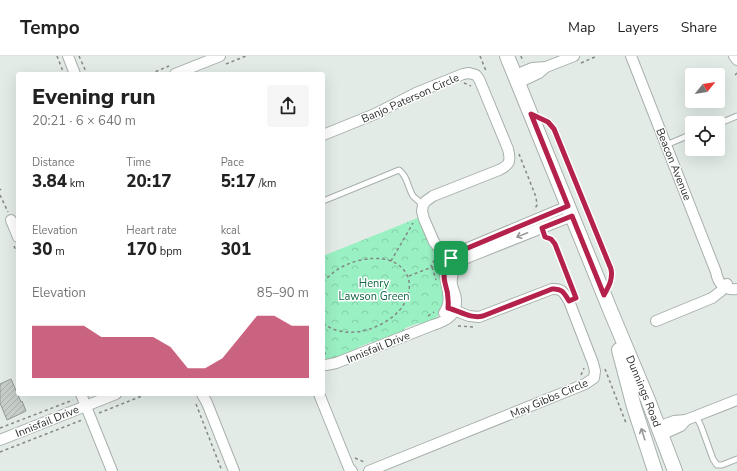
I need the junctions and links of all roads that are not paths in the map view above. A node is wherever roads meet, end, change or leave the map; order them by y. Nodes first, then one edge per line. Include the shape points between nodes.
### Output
1 (68, 56) edge
2 (220, 56) edge
3 (508, 56) edge
4 (574, 56) edge
5 (631, 56) edge
6 (734, 56) edge
7 (737, 60) edge
8 (74, 72) edge
9 (180, 72) edge
10 (517, 79) junction
11 (531, 114) junction
12 (737, 116) edge
13 (725, 121) edge
14 (325, 134) edge
15 (685, 137) edge
16 (666, 145) junction
17 (325, 200) edge
18 (423, 205) junction
19 (570, 211) junction
20 (11, 220) road end
21 (16, 232) edge
22 (455, 261) junction
23 (729, 285) edge
24 (737, 289) edge
25 (604, 295) junction
26 (451, 309) junction
27 (611, 312) junction
28 (656, 321) dead end
29 (325, 366) edge
30 (103, 396) edge
31 (320, 396) edge
32 (202, 398) edge
33 (83, 399) edge
34 (737, 400) edge
35 (691, 418) junction
36 (660, 431) junction
37 (0, 440) edge
38 (669, 455) junction
39 (737, 459) edge
40 (367, 467) edge
41 (112, 471) edge
42 (234, 471) edge
43 (352, 471) edge
44 (655, 471) edge
45 (675, 471) edge
46 (679, 471) edge

1 - 8 street
2 - 9 street
3 - 10 street, Dunnings Road
4 - 10 street via 546,67 532,68
5 - 16 street, Beacon Avenue
6 - 7 street
10 - 11 street, Dunnings Road
11 - 19 street, Dunnings Road
11 - 25 lane via 548,122 554,129 611,269 611,280
12 - 13 lane
14 - 18 street, Banjo Paterson Circle via 416,93 466,74 476,76 508,149 508,164 433,196
15 - 16 lane
16 - 23 street, Beacon Avenue via 716,272
17 - 18 lane via 399,170 414,197
18 - 22 street via 424,219 434,242
19 - 22 street
19 - 25 street, Dunnings Road
20 - 21 street
22 - 26 street via 452,280 456,300
23 - 24 street via 733,290
23 - 28 street via 706,301
25 - 27 street, Dunnings Road
26 - 29 street, Innisfail Drive via 452,314 446,320 430,320
26 - 40 street, May Gibbs Circle via 473,317 483,316 548,290 561,290 569,301 595,367 595,375 585,384
27 - 36 street, Dunnings Road
44 -> 27 street, Dunnings Road via 623,368
30 - 33 street, Innisfail Drive
31 - 43 street
32 - 42 street
33 - 37 street, Innisfail Drive
33 - 41 street
34 - 35 street
35 - 36 street via 674,421
35 - 39 lane via 701,426 717,464 722,465
36 - 38 street, Dunnings Road
38 - 45 street, Dunnings Road
38 - 46 street

